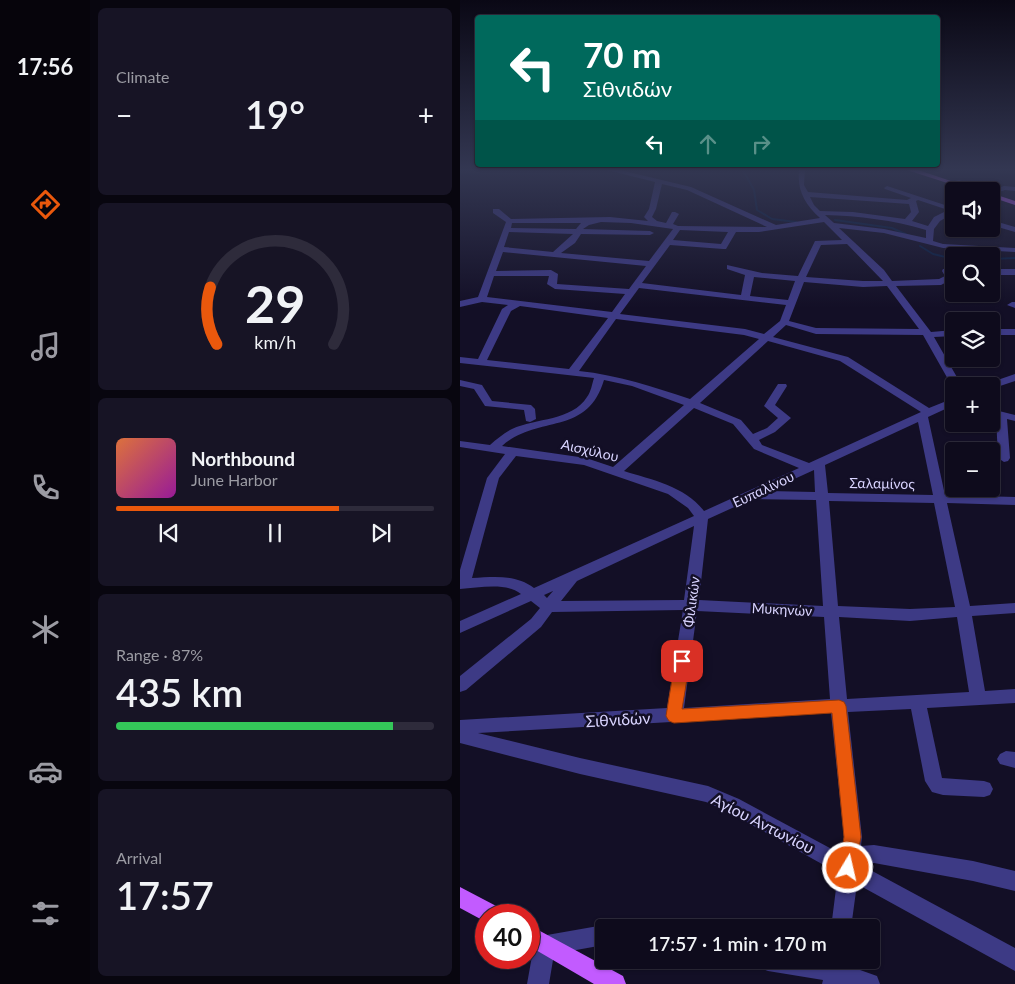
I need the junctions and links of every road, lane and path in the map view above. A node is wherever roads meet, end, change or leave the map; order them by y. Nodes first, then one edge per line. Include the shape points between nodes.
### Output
1 (504, 216) edge
2 (649, 216) edge
3 (674, 216) edge
4 (750, 216) edge
5 (821, 216) edge
6 (835, 216) edge
7 (866, 216) edge
8 (912, 216) edge
9 (943, 216) edge
10 (824, 219) junction
11 (590, 221) junction
12 (907, 222) junction
13 (507, 225) junction
14 (659, 225) junction
15 (1000, 225) edge
16 (675, 228) junction
17 (776, 228) junction
18 (930, 228) junction
19 (733, 230) junction
20 (1015, 230) edge
21 (578, 231) junction
22 (650, 233) dead end
23 (668, 242) junction
24 (849, 242) junction
25 (1015, 242) edge
26 (928, 243) junction
27 (1003, 248) junction
28 (499, 249) junction
29 (1015, 250) edge
30 (556, 254) junction
31 (652, 264) junction
32 (730, 267) dead end
33 (1000, 272) edge
34 (1015, 272) edge
35 (490, 274) junction
36 (750, 274) junction
37 (801, 278) junction
38 (945, 280) edge
39 (888, 284) junction
40 (634, 288) junction
41 (745, 299) junction
42 (482, 300) junction
43 (791, 303) junction
44 (460, 304) edge
45 (518, 304) junction
46 (613, 315) junction
47 (784, 322) junction
48 (816, 331) junction
49 (1000, 332) edge
50 (1015, 332) edge
51 (927, 333) junction
52 (945, 333) edge
53 (764, 338) junction
54 (800, 346) junction
55 (460, 360) edge
56 (481, 363) junction
57 (572, 373) junction
58 (600, 376) junction
59 (952, 377) edge
60 (1015, 378) edge
61 (460, 383) edge
62 (1000, 383) edge
63 (782, 386) dead end
64 (692, 403) junction
65 (945, 404) edge
66 (925, 413) junction
67 (1000, 414) edge
68 (530, 418) dead end
69 (1015, 418) edge
70 (999, 432) edge
71 (752, 438) junction
72 (460, 444) edge
73 (493, 448) junction
74 (514, 451) junction
75 (1004, 458) dead end
76 (814, 465) junction
77 (616, 471) junction
78 (748, 495) junction
79 (823, 497) junction
80 (939, 500) junction
81 (1015, 500) edge
82 (702, 516) junction
83 (572, 577) junction
84 (462, 584) edge
85 (532, 594) junction
86 (691, 605) junction
87 (549, 607) junction
88 (1015, 608) edge
89 (830, 612) junction
90 (964, 612) junction
91 (460, 627) edge
92 (460, 686) edge
93 (1015, 696) edge
94 (978, 698) junction
95 (918, 702) junction
96 (839, 706) junction
97 (674, 716) junction
98 (460, 727) edge
99 (460, 736) edge
100 (984, 789) dead end
101 (848, 868) junction
102 (1015, 881) edge
103 (460, 897) edge
104 (475, 905) edge
105 (841, 919) edge
106 (595, 936) edge
107 (540, 940) edge
108 (540, 941) edge
109 (1015, 960) edge
110 (538, 969) edge
111 (818, 969) edge
112 (835, 972) edge
113 (538, 984) edge
114 (615, 984) edge
115 (869, 984) edge

1 - 13 street
2 - 14 street via 650,222
3 - 16 street via 669,225
4 - 17 street
5 - 10 street
6 - 10 street
7 - 12 street
8 - 12 street
9 - 18 street
10 - 17 street
10 - 24 street
10 - 26 street
11 - 13 street
11 - 14 street
11 - 21 street
12 - 18 street
13 - 21 street
13 - 28 street
14 - 16 street
15 - 20 street
16 - 19 street
16 - 23 street
17 - 19 street
18 - 26 street
19 - 23 street via 723,246
21 - 22 street
21 - 30 street
23 - 31 street
24 - 37 street via 818,243
24 - 39 street via 876,266
25 - 27 street
26 - 27 street via 960,248
27 - 29 street
28 - 30 street
28 - 35 street
30 - 31 street
31 - 40 street
32 - 36 street
33 - 34 street
35 - 40 street via 551,273 554,274 552,284 555,286
35 - 42 street
36 - 37 street
36 - 41 street
37 - 39 street
37 - 43 street
38 - 39 street
39 - 51 street
40 - 41 street via 726,294
40 - 46 street
41 - 43 street
42 - 44 street
42 - 45 street
43 - 47 street
45 - 46 street
45 - 56 street via 507,309
46 - 53 street via 737,330
46 - 57 street
47 - 48 street
47 - 53 street
48 - 51 street
48 - 54 street
49 - 50 street
51 - 52 street
51 - 59 street
53 - 54 street
53 - 64 street
54 - 66 street via 844,359
55 - 56 street
56 - 57 street
57 - 58 street
58 - 64 street
58 - 73 street via 592,399 574,416 516,430
60 - 62 street
61 - 68 street via 478,387 489,404 530,409
63 - 71 street via 769,406 785,418 771,430
64 - 71 street via 737,422
64 - 77 street
65 - 66 street, Ευπαλίνου
66 - 76 street, Ευπαλίνου
66 - 80 street
67 - 69 street
70 - 75 street
71 - 76 street via 758,447
72 - 73 street, Αισχύλου
73 - 74 street, Αισχύλου
74 - 77 street, Αισχύλου via 586,462
74 - 84 street via 491,485
76 - 78 street, Ευπαλίνου
76 - 79 street
77 - 82 street, Αισχύλου via 672,491 693,505
78 - 79 street, Σαλαμίνος
78 - 82 street, Ευπαλίνου
79 - 80 street, Σαλαμίνος
79 - 89 street
80 - 81 street, Σαλαμίνος
80 - 90 street
82 - 83 street, Ευπαλίνου
82 - 86 street, Φιλικών
83 - 85 street, Ευπαλίνου
83 - 87 street, Ευπαλίνου
84 - 85 street via 506,582 521,586
85 - 87 street
85 - 91 street, Ευπαλίνου
86 - 87 street, Μυκηνών
86 - 89 street, Μυκηνών
86 - 97 street, Φιλικών
87 - 92 street, Ευπαλίνου via 536,623
88 - 90 street, Μυκηνών
89 - 90 street, Μυκηνών via 910,615
89 - 96 street
90 - 94 street
93 - 94 street, Σιθνιδών
94 - 95 street, Σιθνιδών
95 - 96 street, Σιθνιδών
95 - 100 street via 934,781 943,787
96 - 97 street, Σιθνιδών
96 - 101 street via 853,837
97 - 98 street, Σιθνιδών
99 - 101 street, Αγίου Αντωνίου via 708,794
101 - 102 street via 861,855 874,854
101 - 105 street
101 - 109 street, Αγίου Αντωνίου
103 - 104 main road
106 - 107 street
108 - 114 main road
110 - 113 street
111 - 112 street
112 - 115 street

